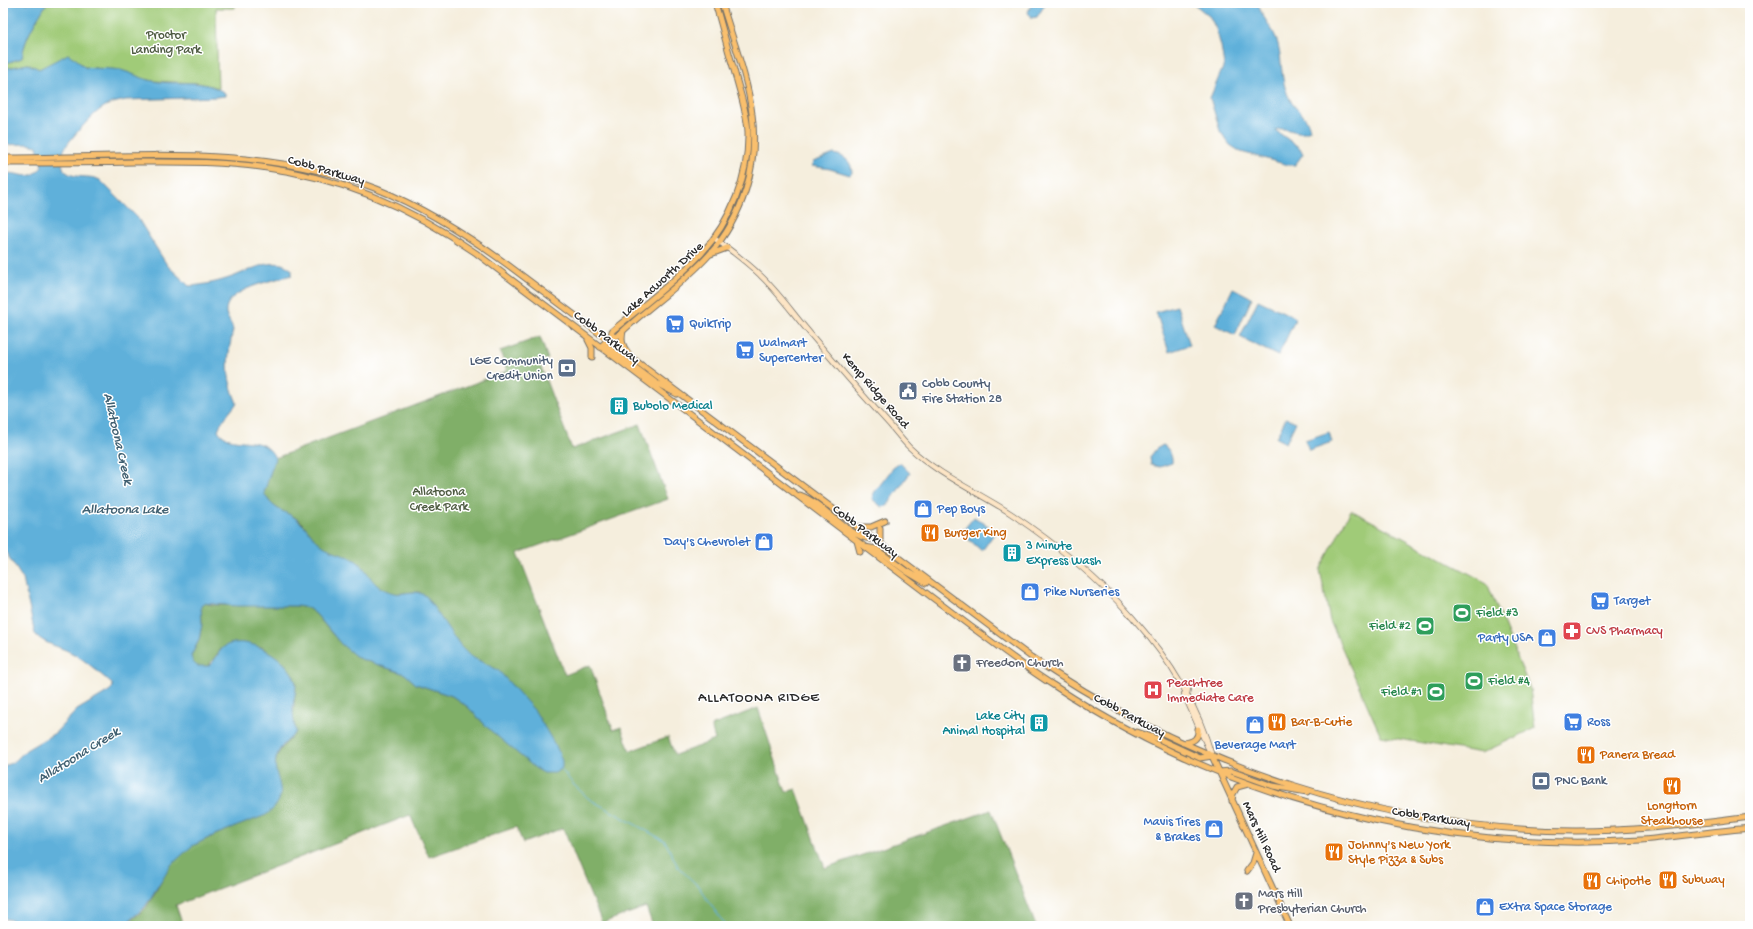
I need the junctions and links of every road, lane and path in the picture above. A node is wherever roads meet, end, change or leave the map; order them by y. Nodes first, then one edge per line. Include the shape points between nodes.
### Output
1 (715, 3) edge
2 (722, 3) edge
3 (3, 158) edge
4 (70, 160) junction
5 (23, 161) junction
6 (3, 164) edge
7 (343, 178) junction
8 (340, 185) junction
9 (714, 238) junction
10 (719, 242) junction
11 (727, 248) junction
12 (708, 256) junction
13 (623, 331) junction
14 (587, 337) junction
15 (606, 342) junction
16 (592, 357) dead end
17 (634, 359) junction
18 (682, 396) junction
19 (795, 494) junction
20 (885, 521) dead end
21 (856, 527) junction
22 (880, 528) dead end
23 (871, 539) junction
24 (857, 540) junction
25 (865, 546) junction
26 (883, 548) junction
27 (860, 552) dead end
28 (936, 587) junction
29 (1189, 682) dead end
30 (1181, 686) junction
31 (1187, 694) junction
32 (1198, 728) junction
33 (1129, 730) junction
34 (1183, 743) junction
35 (1212, 756) junction
36 (1219, 772) junction
37 (1249, 784) junction
38 (1320, 793) junction
39 (1232, 802) junction
40 (1750, 817) edge
41 (1750, 828) edge
42 (1256, 852) junction
43 (1248, 871) dead end
44 (1290, 926) edge

1 - 9 main road, Lake Acworth Drive via 741,95 748,131 745,164 739,190 729,215
2 - 10 main road, Lake Acworth Drive via 750,100 754,138 743,200
3 - 5 main road, Cobb Parkway
4 - 5 main road, Cobb Parkway
4 - 7 main road, Cobb Parkway via 233,157 289,165
4 - 8 main road, Cobb Parkway via 230,163 293,172
5 - 6 main road, Cobb Parkway
7 - 8 main road
7 - 15 main road, Cobb Parkway via 405,201 456,229 508,265
8 - 14 main road, Cobb Parkway via 383,201 440,230 482,258
9 - 10 street, Kemp Ridge Road
9 - 15 main road, Lake Acworth Drive via 686,269 612,331
10 - 11 street, Kemp Ridge Road
10 - 12 main road, Lake Acworth Drive
11 - 12 main road
11 - 30 street, Kemp Ridge Road via 769,284 908,446 943,474 990,500 1035,531 1099,583 1151,640
12 - 13 main road, Lake Acworth Drive
13 - 15 main road, Lake Acworth Drive
13 - 17 main road via 623,346
14 - 15 main road, Cobb Parkway
14 - 16 main road via 592,348
15 - 17 main road, Cobb Parkway
15 - 18 main road via 656,383
15 - 19 main road, Cobb Parkway
17 - 18 main road, Cobb Parkway
18 - 21 main road, Cobb Parkway
19 - 23 main road via 821,507 859,535
19 - 24 main road, Cobb Parkway
20 - 21 main road via 871,527
21 - 23 main road, Cobb Parkway
22 - 26 main road
23 - 26 main road, Cobb Parkway
24 - 25 main road, Cobb Parkway
24 - 27 main road
25 - 28 main road via 876,549 906,571
25 - 33 main road, Cobb Parkway via 1032,671
26 - 28 main road, Cobb Parkway
28 - 34 main road, Cobb Parkway via 1048,669 1128,716
29 - 31 street
30 - 31 street
30 - 32 street
31 - 35 street
32 - 34 main road via 1194,740
32 - 35 street
33 - 35 main road via 1161,740 1200,758
33 - 36 main road, Cobb Parkway
34 - 35 main road, Cobb Parkway
35 - 36 main road, Mars Hill Road
35 - 38 main road, Cobb Parkway via 1263,776
36 - 37 main road, Cobb Parkway
36 - 38 main road via 1231,771 1273,786
36 - 39 main road, Mars Hill Road
37 - 39 main road via 1237,787
37 - 41 main road, Cobb Parkway via 1369,819 1491,838 1555,842 1615,841 1670,838
38 - 40 main road, Cobb Parkway via 1416,816 1530,829 1642,829
39 - 42 main road, Mars Hill Road
42 - 43 main road via 1255,860
42 - 44 main road, Mars Hill Road

